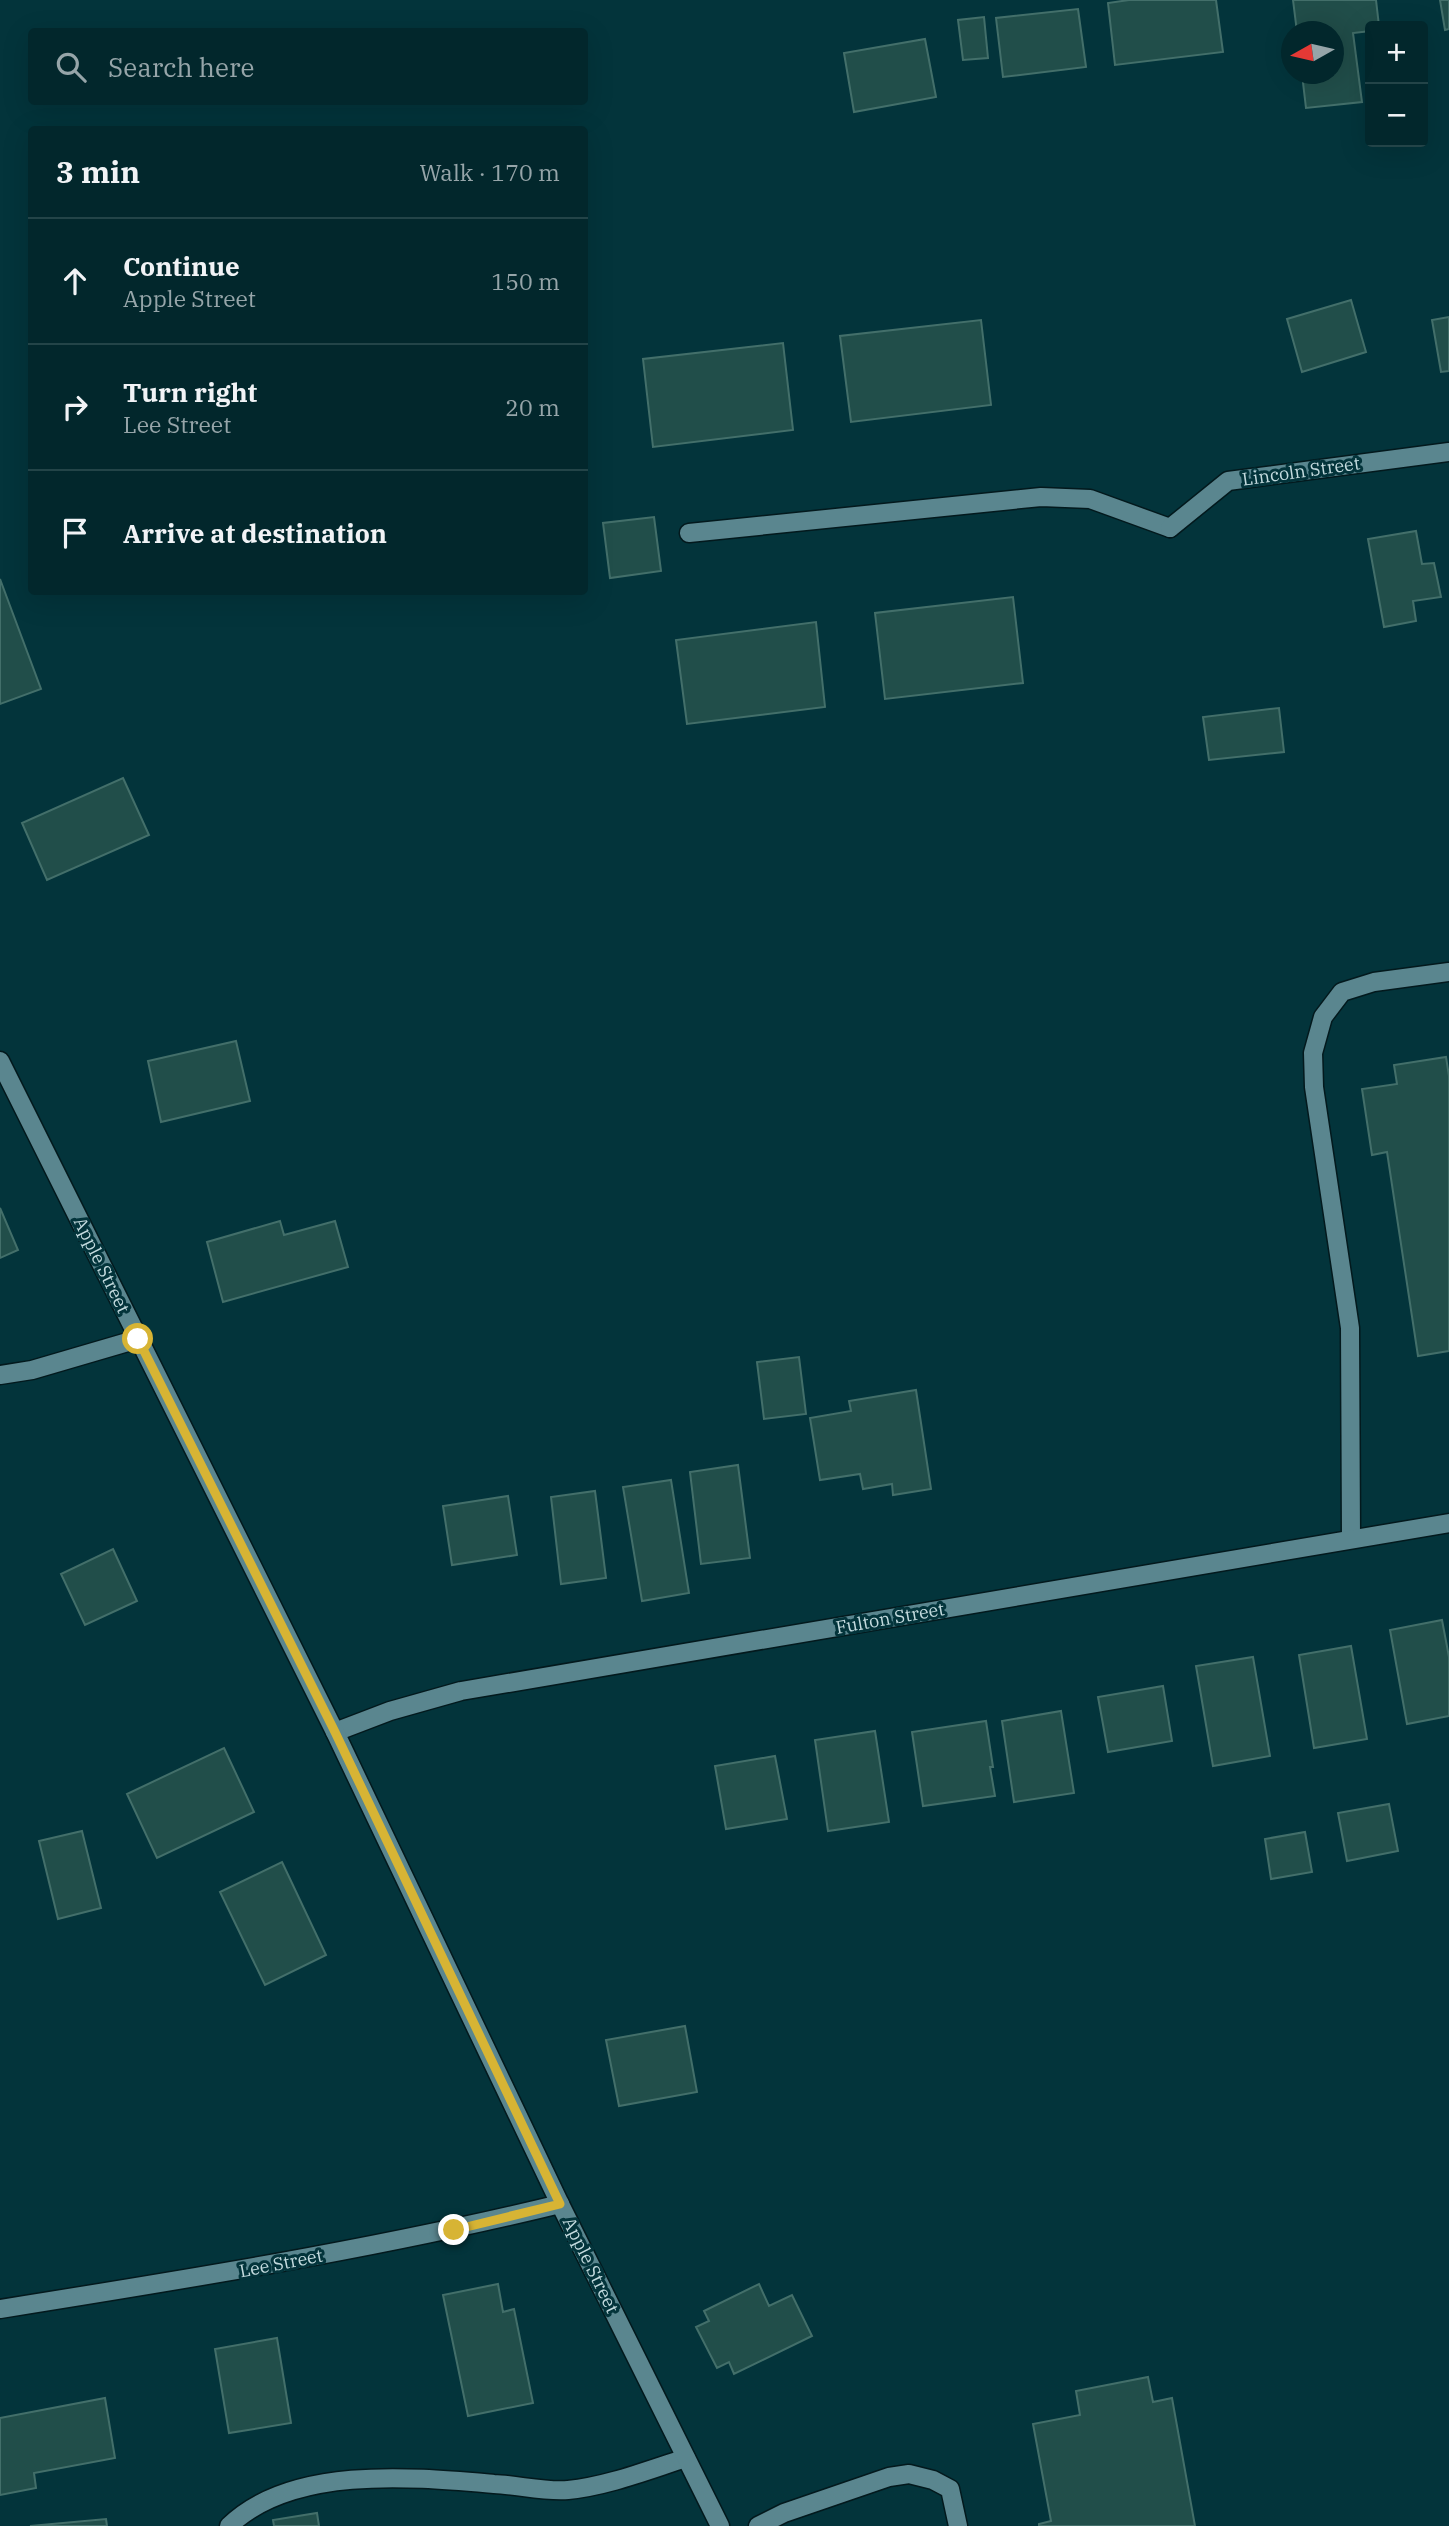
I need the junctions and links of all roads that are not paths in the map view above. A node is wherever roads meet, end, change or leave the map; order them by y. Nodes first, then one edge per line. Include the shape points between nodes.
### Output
1 (1449, 452) edge
2 (689, 533) dead end
3 (1449, 972) edge
4 (0, 1061) edge
5 (138, 1339) junction
6 (0, 1375) edge
7 (1449, 1523) edge
8 (1351, 1539) junction
9 (335, 1732) junction
10 (560, 2204) junction
11 (0, 2309) edge
12 (686, 2458) junction
13 (229, 2526) edge
14 (720, 2526) edge
15 (758, 2526) edge
16 (958, 2526) edge

1 - 2 street, Lincoln Street via 1228,481 1170,528 1090,499 1041,497
3 - 8 street via 1374,982 1342,992 1323,1017 1313,1053 1314,1087 1350,1328
4 - 5 street, Apple Street
5 - 6 street
5 - 9 street, Apple Street
7 - 8 street, Fulton Street
8 - 9 street, Fulton Street via 460,1691
9 - 10 street, Apple Street
10 - 11 street, Lee Street via 454,2230 234,2272
10 - 12 street, Apple Street
12 - 13 street via 567,2490 399,2479 325,2483 282,2493 243,2512
12 - 14 street, Apple Street
15 - 16 street via 783,2513 909,2474 950,2489

